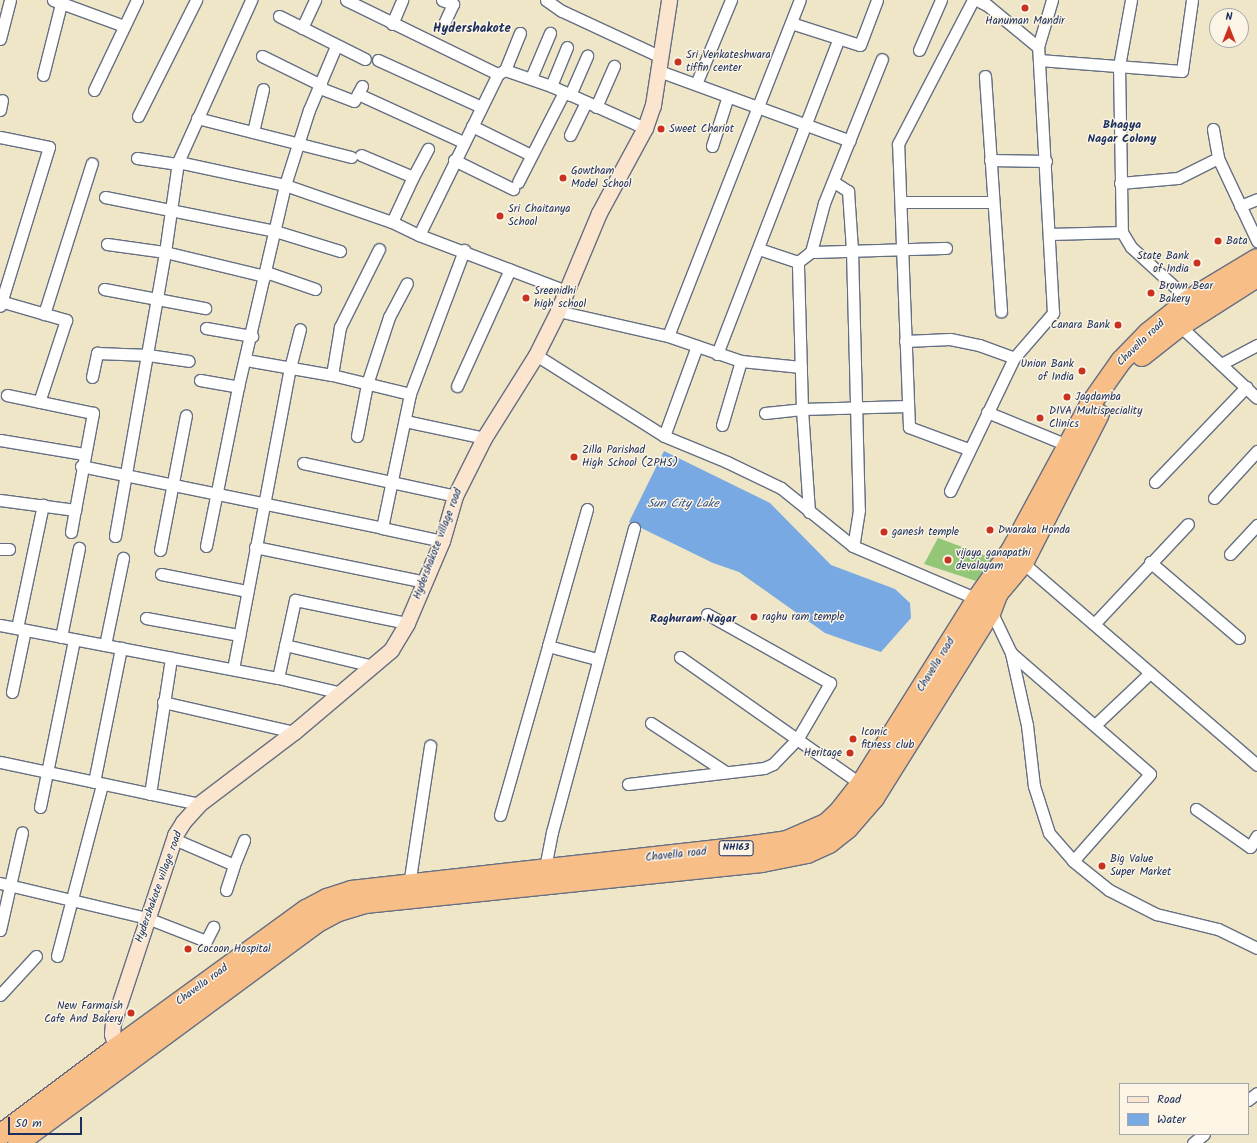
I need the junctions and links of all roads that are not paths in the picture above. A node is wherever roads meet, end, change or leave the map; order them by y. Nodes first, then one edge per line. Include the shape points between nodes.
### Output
1 (10, 0) edge
2 (137, 0) edge
3 (196, 0) edge
4 (251, 0) edge
5 (315, 0) edge
6 (346, 0) edge
7 (402, 0) edge
8 (442, 0) edge
9 (546, 0) edge
10 (669, 0) edge
11 (731, 0) edge
12 (800, 0) edge
13 (877, 0) edge
14 (941, 0) edge
15 (973, 0) edge
16 (977, 0) edge
17 (1052, 0) edge
18 (1131, 0) edge
19 (1192, 0) edge
20 (59, 1) edge
21 (279, 16) dead end
22 (445, 21) dead end
23 (791, 23) junction
24 (392, 24) junction
25 (124, 26) junction
26 (302, 28) junction
27 (520, 33) dead end
28 (550, 33) dead end
29 (0, 39) edge
30 (838, 40) junction
31 (336, 46) junction
32 (567, 47) dead end
33 (1038, 47) junction
34 (919, 50) dead end
35 (262, 56) dead end
36 (587, 56) dead end
37 (365, 59) dead end
38 (882, 59) dead end
39 (378, 60) dead end
40 (1038, 60) junction
41 (660, 64) junction
42 (614, 66) dead end
43 (1119, 66) junction
44 (501, 72) junction
45 (43, 75) dead end
46 (985, 76) dead end
47 (531, 78) junction
48 (696, 84) junction
49 (551, 86) junction
50 (320, 87) junction
51 (263, 89) dead end
52 (94, 90) dead end
53 (567, 93) junction
54 (728, 96) junction
55 (591, 104) junction
56 (481, 108) junction
57 (758, 108) junction
58 (138, 116) dead end
59 (196, 118) junction
60 (806, 125) junction
61 (472, 126) junction
62 (644, 128) junction
63 (1213, 129) dead end
64 (252, 132) junction
65 (570, 135) dead end
66 (0, 137) edge
67 (850, 141) junction
68 (463, 142) junction
69 (298, 144) junction
70 (712, 146) dead end
71 (428, 150) dead end
72 (531, 155) junction
73 (137, 158) dead end
74 (1218, 158) junction
75 (454, 160) junction
76 (990, 160) junction
77 (1046, 161) junction
78 (92, 163) dead end
79 (177, 163) junction
80 (413, 177) junction
81 (834, 182) junction
82 (1120, 183) junction
83 (285, 185) junction
84 (104, 197) dead end
85 (1257, 199) edge
86 (901, 202) junction
87 (993, 202) junction
88 (1240, 206) junction
89 (171, 208) junction
90 (392, 222) junction
91 (275, 231) junction
92 (1122, 232) junction
93 (1050, 234) junction
94 (419, 235) junction
95 (1257, 241) edge
96 (107, 244) dead end
97 (946, 248) dead end
98 (379, 249) dead end
99 (759, 249) junction
100 (903, 249) junction
101 (464, 250) junction
102 (852, 250) junction
103 (340, 251) dead end
104 (165, 252) junction
105 (810, 252) junction
106 (1257, 259) edge
107 (798, 262) junction
108 (510, 269) junction
109 (266, 274) junction
110 (1257, 277) edge
111 (407, 282) dead end
112 (104, 289) dead end
113 (315, 289) dead end
114 (564, 290) junction
115 (157, 299) junction
116 (1189, 300) junction
117 (1, 303) edge
118 (205, 308) dead end
119 (558, 311) junction
120 (1001, 312) dead end
121 (44, 314) junction
122 (1180, 326) junction
123 (206, 328) dead end
124 (300, 329) dead end
125 (252, 336) junction
126 (668, 336) junction
127 (905, 341) junction
128 (1257, 345) edge
129 (697, 346) junction
130 (717, 354) junction
131 (148, 355) junction
132 (536, 355) junction
133 (1014, 358) junction
134 (246, 360) junction
135 (189, 361) dead end
136 (741, 361) junction
137 (1222, 364) junction
138 (801, 367) junction
139 (290, 368) junction
140 (332, 375) junction
141 (92, 377) dead end
142 (200, 380) dead end
143 (366, 384) junction
144 (457, 386) dead end
145 (238, 387) junction
146 (1246, 387) junction
147 (410, 394) junction
148 (7, 395) dead end
149 (1257, 398) edge
150 (39, 402) junction
151 (855, 406) junction
152 (908, 406) junction
153 (802, 409) junction
154 (987, 412) junction
155 (765, 413) dead end
156 (186, 415) dead end
157 (405, 421) junction
158 (722, 425) dead end
159 (357, 436) dead end
160 (664, 436) junction
161 (484, 438) junction
162 (0, 440) edge
163 (1068, 445) junction
164 (968, 449) junction
165 (1257, 451) edge
166 (84, 454) junction
167 (303, 463) dead end
168 (81, 466) junction
169 (127, 476) junction
170 (392, 482) junction
171 (1155, 482) dead end
172 (172, 484) junction
173 (950, 491) dead end
174 (219, 493) junction
175 (455, 496) junction
176 (1214, 498) dead end
177 (0, 500) edge
178 (264, 502) junction
179 (43, 505) junction
180 (587, 509) dead end
181 (75, 510) junction
182 (809, 512) junction
183 (1188, 524) dead end
184 (1257, 525) edge
185 (382, 528) junction
186 (634, 528) dead end
187 (71, 532) dead end
188 (115, 536) dead end
189 (442, 541) junction
190 (206, 546) dead end
191 (853, 546) junction
192 (79, 548) dead end
193 (255, 548) junction
194 (160, 550) dead end
195 (1230, 554) dead end
196 (122, 558) dead end
197 (1150, 562) junction
198 (1023, 563) junction
199 (161, 574) dead end
200 (425, 582) junction
201 (247, 591) junction
202 (984, 605) junction
203 (707, 614) dead end
204 (146, 618) dead end
205 (407, 623) junction
206 (1094, 624) junction
207 (0, 625) edge
208 (21, 629) junction
209 (239, 635) junction
210 (62, 637) junction
211 (1239, 638) dead end
212 (74, 640) junction
213 (104, 645) junction
214 (285, 645) junction
215 (548, 646) junction
216 (121, 648) junction
217 (1011, 653) junction
218 (680, 657) dead end
219 (171, 658) junction
220 (597, 659) junction
221 (373, 666) junction
222 (233, 669) junction
223 (1150, 673) junction
224 (278, 678) junction
225 (12, 692) dead end
226 (342, 693) junction
227 (163, 702) junction
228 (651, 724) dead end
229 (1096, 725) junction
230 (294, 732) junction
231 (798, 738) junction
232 (430, 746) dead end
233 (0, 762) edge
234 (1257, 765) edge
235 (48, 772) junction
236 (726, 772) junction
237 (98, 784) junction
238 (628, 784) dead end
239 (861, 784) junction
240 (150, 794) junction
241 (199, 804) junction
242 (40, 808) dead end
243 (1196, 809) dead end
244 (500, 815) dead end
245 (22, 832) dead end
246 (1257, 836) edge
247 (174, 839) junction
248 (244, 840) dead end
249 (1073, 861) junction
250 (234, 865) junction
251 (545, 877) junction
252 (5, 884) edge
253 (409, 885) junction
254 (226, 890) dead end
255 (70, 901) junction
256 (147, 918) junction
257 (213, 927) dead end
258 (0, 930) edge
259 (1257, 948) edge
260 (36, 956) dead end
261 (57, 956) dead end
262 (0, 995) edge
263 (119, 1056) junction
264 (1257, 1093) edge
265 (1249, 1099) edge
266 (0, 1135) edge
267 (1203, 1135) edge
268 (18, 1143) edge
269 (1193, 1143) edge

1 - 29 street
2 - 25 street
3 - 58 street
4 - 59 street
5 - 26 street
6 - 24 street
7 - 24 street
8 - 22 street via 453,4
9 - 41 street
10 - 41 street, Hydershakote village road
11 - 48 street
12 - 23 street
13 - 30 street via 860,45
14 - 34 street
15 - 86 street via 898,144
16 - 33 street via 988,5
17 - 33 street
18 - 43 street
19 - 43 street via 1182,71
20 - 25 street
20 - 45 street
21 - 26 street
23 - 30 street
23 - 57 street
24 - 44 street
25 - 52 street
26 - 31 street
27 - 44 street
28 - 47 street
30 - 60 street
31 - 37 street
31 - 50 street
32 - 49 street
33 - 40 street
35 - 50 street
36 - 53 street
38 - 67 street
39 - 56 street
40 - 43 street
40 - 77 street
41 - 48 street
41 - 62 street, Hydershakote village road via 653,105
42 - 55 street
43 - 82 street
44 - 47 street
44 - 56 street
46 - 76 street
47 - 49 street
48 - 54 street
49 - 53 street
50 - 68 street via 354,101 360,90
50 - 69 street
51 - 64 street
53 - 55 street
53 - 72 street
54 - 57 street
54 - 70 street
55 - 62 street
55 - 65 street
56 - 61 street
57 - 60 street
57 - 126 street
59 - 64 street
59 - 79 street
60 - 67 street
60 - 99 street
61 - 68 street
61 - 72 street
62 - 114 street, Hydershakote village road via 599,213
63 - 74 street
64 - 69 street
66 - 117 street via 49,147
67 - 81 street
68 - 75 street
69 - 80 street via 356,156
69 - 83 street
71 - 80 street
72 - 75 street via 515,185
73 - 79 street
74 - 82 street via 1178,178
74 - 88 street
75 - 94 street
76 - 77 street
76 - 87 street
77 - 93 street
78 - 121 street
79 - 83 street
79 - 89 street
80 - 90 street
81 - 102 street via 848,191
81 - 105 street via 824,204
82 - 92 street
83 - 90 street
83 - 91 street
84 - 89 street
85 - 88 street
86 - 87 street
86 - 100 street
87 - 120 street
88 - 95 street
89 - 91 street
89 - 104 street
90 - 94 street
91 - 103 street
91 - 109 street
92 - 93 street
92 - 116 street via 1131,247
93 - 133 street via 1053,313
94 - 101 street
96 - 104 street
97 - 100 street
98 - 140 street via 340,327
99 - 107 street
99 - 130 street
100 - 102 street
100 - 127 street
101 - 108 street
101 - 147 street
102 - 105 street
102 - 151 street
104 - 109 street
104 - 115 street
105 - 107 street via 803,255
106 - 116 highway, Chavella road / NH163
107 - 138 street
108 - 114 street
108 - 144 street
109 - 113 street
109 - 125 street
110 - 122 highway, Chavella road / NH163
111 - 143 street via 389,317
112 - 115 street
114 - 119 street, Hydershakote village road
115 - 118 street
115 - 131 street
116 - 163 highway, Chavella road / NH163 via 1148,333 1121,361 1090,405
117 - 121 street
119 - 126 street
119 - 132 street, Hydershakote village road
121 - 150 street via 66,320
122 - 137 street
122 - 198 highway, Chavella road / NH163 via 1134,362 1100,413
123 - 125 street
124 - 139 street
125 - 134 street
126 - 129 street
127 - 133 street via 950,339 979,345
127 - 152 street
128 - 137 street
129 - 130 street
129 - 160 street
130 - 136 street
131 - 135 street
131 - 141 street via 97,353
131 - 169 street
132 - 160 street
132 - 161 street, Hydershakote village road
133 - 154 street
134 - 139 street
134 - 145 street
136 - 138 street
136 - 158 street
137 - 146 street
138 - 153 street
139 - 140 street
139 - 178 street
140 - 143 street
142 - 145 street
143 - 147 street
143 - 159 street
145 - 174 street
146 - 149 street
146 - 171 street
147 - 157 street
148 - 150 street
150 - 166 street via 93,413
151 - 152 street
151 - 153 street
151 - 191 street via 859,510
152 - 164 street via 909,427
153 - 155 street
153 - 182 street
154 - 163 street
154 - 164 street
156 - 172 street
157 - 161 street
157 - 170 street
160 - 182 street via 781,488
161 - 175 street, Hydershakote village road
162 - 166 street
163 - 202 highway, Chavella road / NH163
164 - 173 street
165 - 176 street
166 - 168 street
167 - 170 street
168 - 169 street
168 - 181 street
169 - 172 street
169 - 188 street
170 - 175 street
170 - 185 street
172 - 174 street
172 - 194 street
174 - 178 street
174 - 190 street
175 - 189 street, Hydershakote village road
177 - 179 street
178 - 185 street
178 - 193 street
179 - 181 street
179 - 208 street
180 - 215 street
181 - 187 street
182 - 191 street
183 - 197 street
184 - 195 street
185 - 189 street
186 - 220 street
189 - 200 street, Hydershakote village road
191 - 202 street
192 - 210 street
193 - 200 street
193 - 201 street
196 - 213 street
197 - 206 street
197 - 211 street
198 - 202 highway, Chavella road / NH163 via 998,593
198 - 206 street
199 - 201 street
200 - 205 street, Hydershakote village road
201 - 209 street
202 - 217 street
202 - 239 highway, Chavella road / NH163
202 - 251 highway, Chavella road / NH163 via 874,798 848,828 829,843 807,853 762,862
203 - 231 street via 830,683
204 - 209 street
205 - 214 street via 295,600
205 - 221 street, Hydershakote village road via 391,650
206 - 223 street
207 - 208 street
208 - 210 street
208 - 225 street
209 - 222 street
210 - 212 street
212 - 213 street
212 - 235 street
213 - 216 street
214 - 221 street
214 - 224 street
215 - 220 street
215 - 244 street
216 - 219 street
216 - 237 street
217 - 229 street
217 - 249 street via 1027,725 1034,786 1049,833
218 - 231 street
219 - 222 street
219 - 227 street
220 - 251 street
221 - 226 street, Hydershakote village road
222 - 224 street
223 - 229 street
223 - 234 street
224 - 226 street
226 - 230 street, Hydershakote village road
227 - 230 street
227 - 240 street
228 - 236 street
229 - 249 street via 1150,774
230 - 241 street, Hydershakote village road
231 - 236 street via 773,764 764,768
231 - 239 street
232 - 253 street
233 - 235 street
235 - 237 street
235 - 242 street
236 - 238 street
237 - 240 street
237 - 255 street
239 - 251 highway, Chavella road / NH163 via 840,812 826,824 787,841
240 - 241 street
241 - 247 street, Hydershakote village road via 183,822
243 - 246 street via 1250,847
245 - 252 street
247 - 250 street
247 - 256 street, Hydershakote village road
248 - 250 street
249 - 259 street via 1109,890 1156,914 1218,929
250 - 254 street
251 - 253 highway, Chavella road / NH163
251 - 263 highway, Chavella road / NH163 via 365,903 340,911 316,923
252 - 255 street
252 - 258 street
253 - 263 highway, Chavella road / NH163 via 351,891 306,910
255 - 256 street
255 - 261 street
256 - 257 street via 206,942
256 - 263 street, Hydershakote village road via 113,1023 112,1034
260 - 262 street
263 - 266 highway, Chavella road / NH163
263 - 268 highway, Chavella road / NH163
264 - 265 street
267 - 269 street

